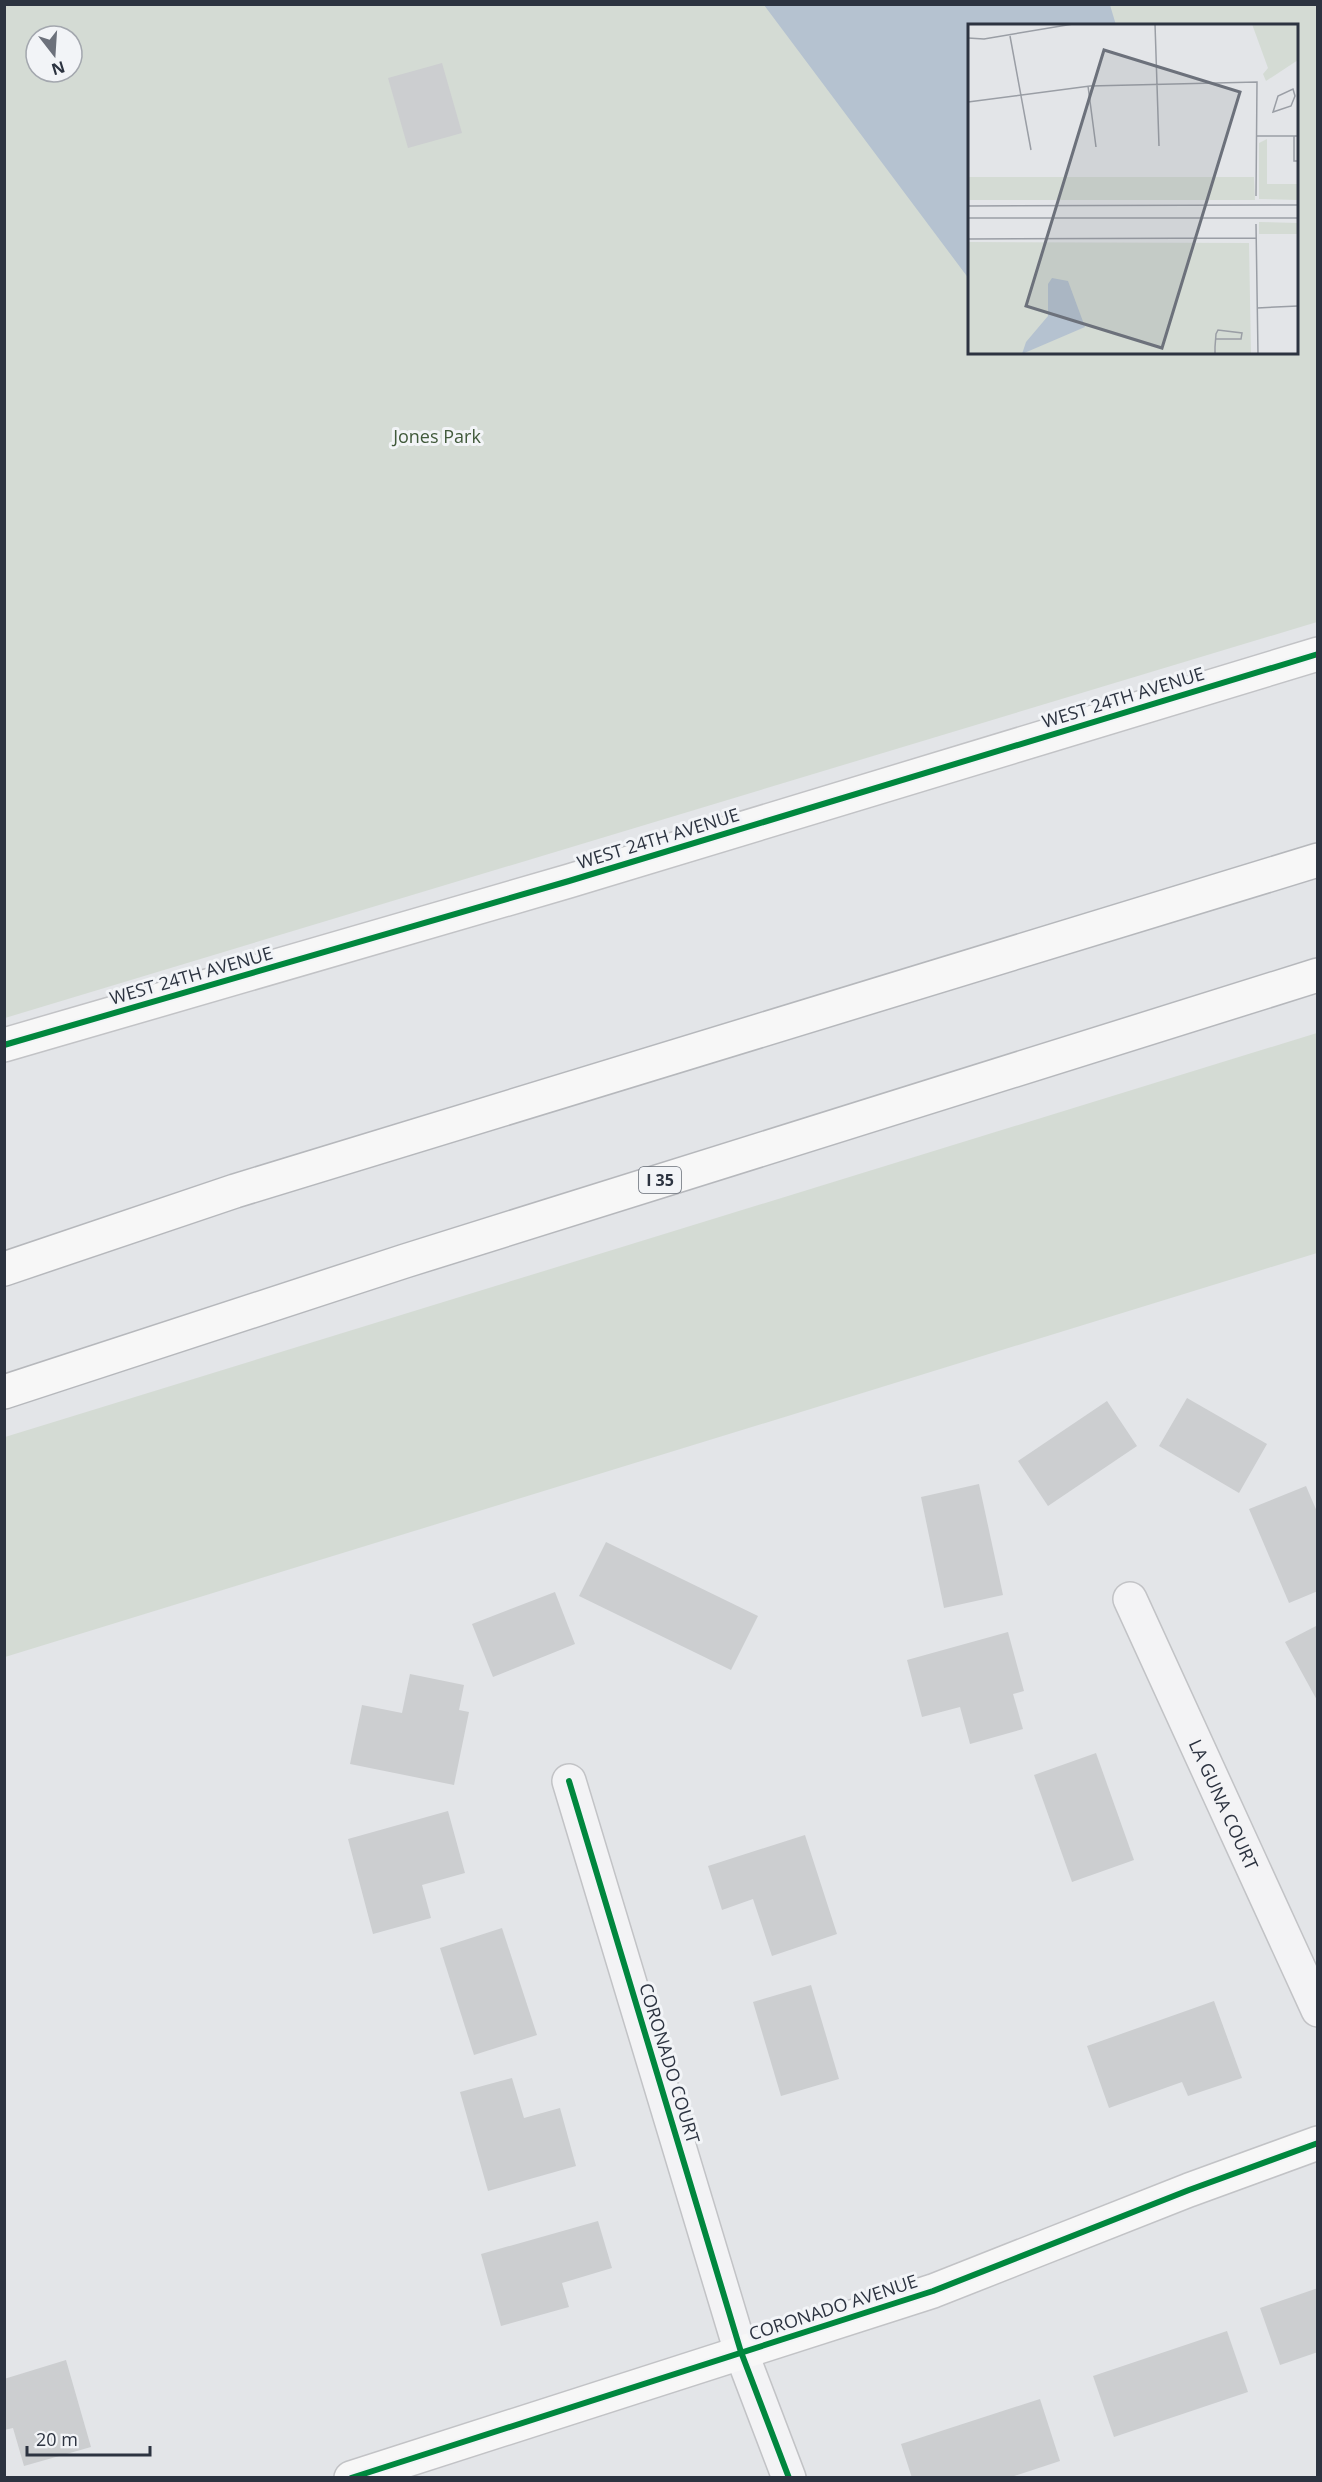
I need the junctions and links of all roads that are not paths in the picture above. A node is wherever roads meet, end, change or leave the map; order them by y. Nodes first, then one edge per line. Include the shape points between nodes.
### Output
1 (1317, 654) edge
2 (1317, 860) edge
3 (1317, 975) edge
4 (4, 1045) edge
5 (4, 1269) edge
6 (4, 1392) edge
7 (1130, 1599) dead end
8 (570, 1781) dead end
9 (1317, 2010) edge
10 (1317, 2143) edge
11 (741, 2352) junction
12 (351, 2478) edge
13 (789, 2478) edge

1 - 4 main road, WEST 24TH AVENUE via 569,881
2 - 5 main road via 235,1191
3 - 6 main road, I 35 via 416,1257
7 - 9 street, LA GUNA COURT
8 - 11 street, CORONADO COURT
10 - 11 main road, CORONADO AVENUE via 933,2291
11 - 12 main road, CORONADO AVENUE
11 - 13 street, CORONADO COURT

